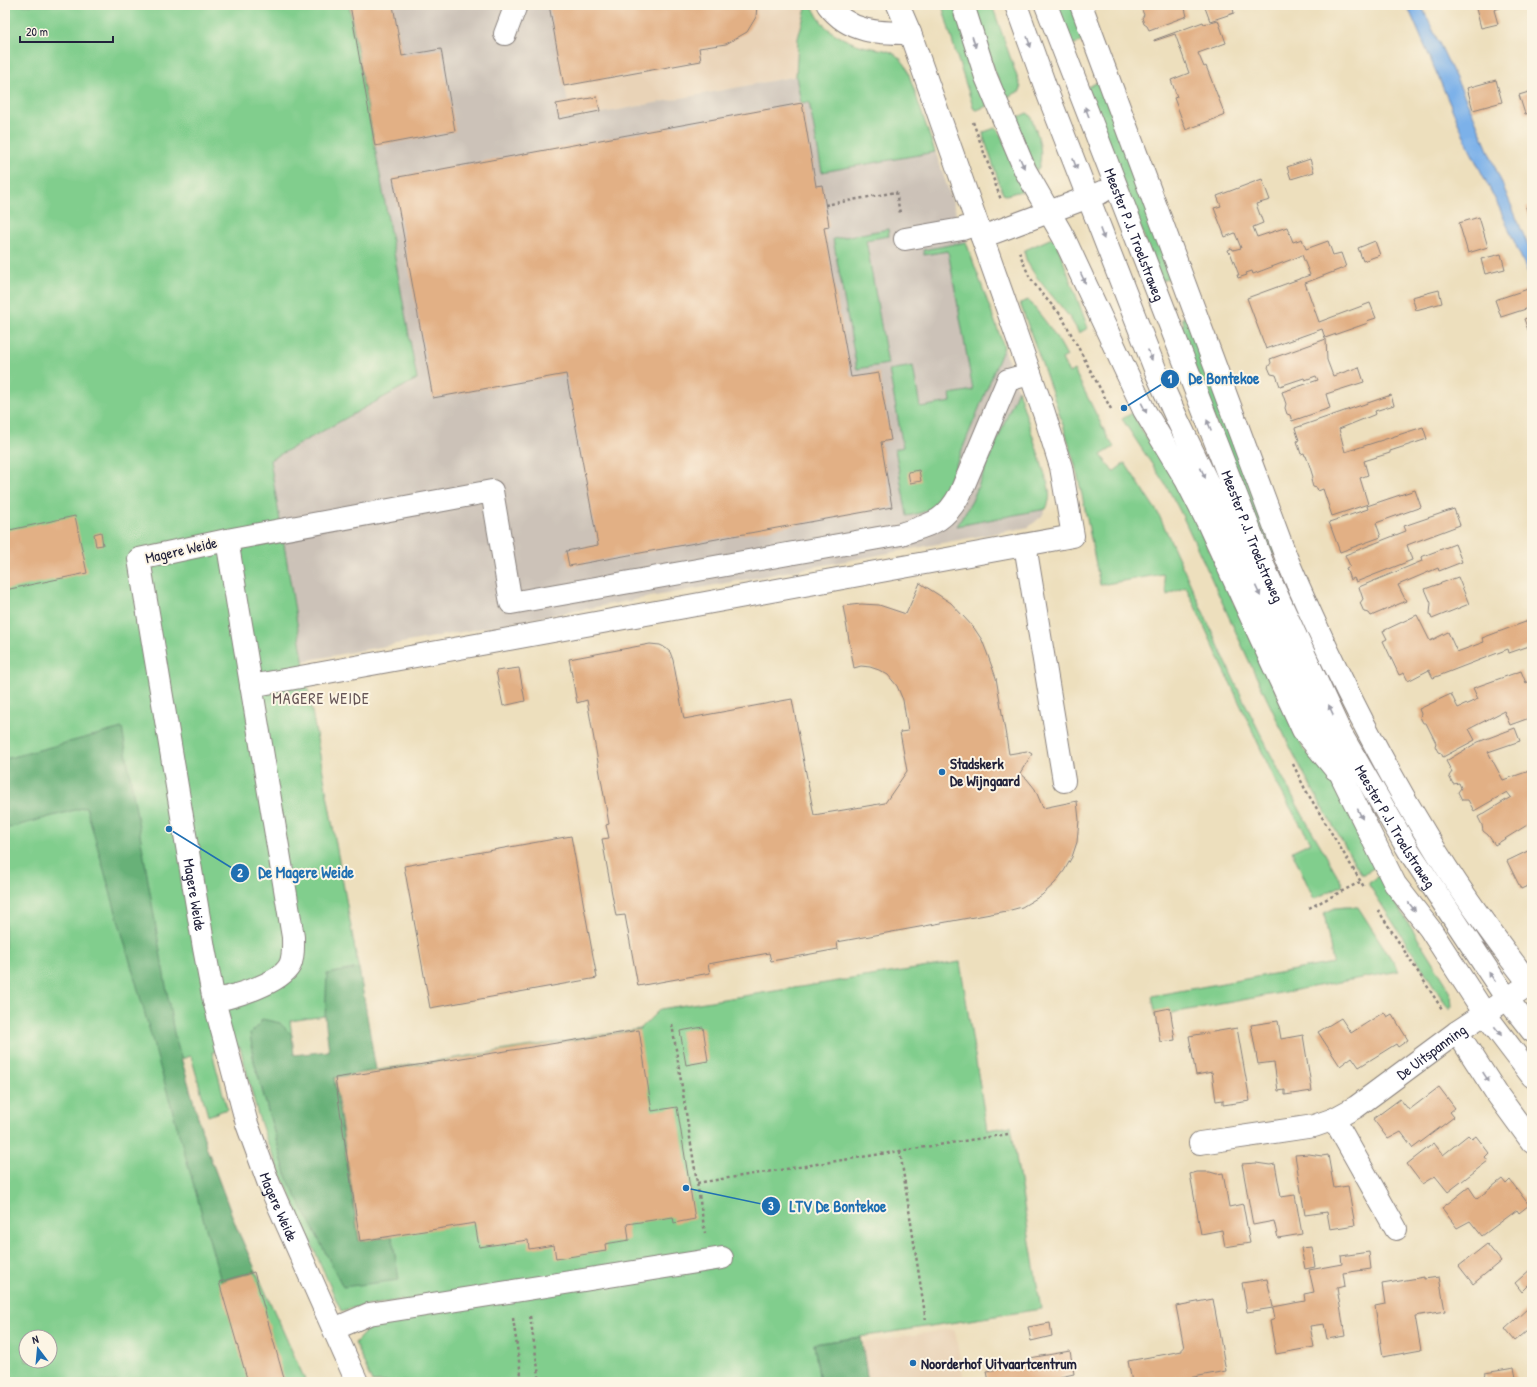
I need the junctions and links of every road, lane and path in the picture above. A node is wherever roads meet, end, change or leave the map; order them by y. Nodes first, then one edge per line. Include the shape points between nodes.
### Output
1 (516, 5) edge
2 (828, 5) edge
3 (898, 5) edge
4 (963, 5) edge
5 (1016, 5) edge
6 (1046, 5) edge
7 (1081, 5) edge
8 (910, 33) junction
9 (505, 34) dead end
10 (1116, 187) junction
11 (1088, 197) junction
12 (825, 205) dead end
13 (1049, 212) junction
14 (979, 230) junction
15 (905, 240) joint
16 (1030, 374) junction
17 (227, 540) junction
18 (1025, 545) junction
19 (1286, 557) junction
20 (1264, 567) junction
21 (251, 686) junction
22 (1363, 723) junction
23 (1334, 737) junction
24 (1343, 779) junction
25 (1064, 781) dead end
26 (1360, 882) dead end
27 (1309, 908) dead end
28 (1531, 986) edge
29 (1507, 999) junction
30 (214, 1000) junction
31 (1485, 1014) junction
32 (672, 1024) dead end
33 (1532, 1031) edge
34 (1457, 1032) junction
35 (1532, 1076) edge
36 (1334, 1119) junction
37 (1008, 1134) dead end
38 (1532, 1142) edge
39 (1200, 1143) dead end
40 (900, 1152) junction
41 (697, 1183) junction
42 (1396, 1229) dead end
43 (716, 1259) joint
44 (525, 1316) dead end
45 (517, 1318) dead end
46 (926, 1321) dead end
47 (334, 1329) junction
48 (357, 1382) edge
49 (522, 1382) edge
50 (540, 1382) edge

1 - 9 street
2 - 8 street via 835,14 853,27 880,33
3 - 8 street
4 -> 13 street, Meester P.J. Troelstraweg via 994,98 1025,170
5 -> 11 street, Meester P.J. Troelstraweg
10 -> 6 street, Meester P.J. Troelstraweg
7 - 19 street, Meester P.J. Troelstraweg
8 - 14 street
10 - 11 street
20 -> 10 street, Meester P.J. Troelstraweg
11 - 13 street
11 -> 23 street, Meester P.J. Troelstraweg via 1172,407 1238,546
12 - 15 path via 896,192
13 - 14 street
13 -> 24 street, Meester P.J. Troelstraweg via 1064,238 1144,410 1207,521 1303,730
14 - 15 street via 962,229
14 - 16 street
16 - 17 street via 1008,380 953,508 943,518 901,534 511,603 492,491
16 - 18 street via 1061,467 1073,536
17 - 21 street, Magere Weide
17 - 30 street, Magere Weide via 139,559
18 - 21 street
18 - 25 street
19 - 20 street
19 - 22 street, Meester P.J. Troelstraweg
23 -> 20 street, Meester P.J. Troelstraweg
21 - 30 street, Magere Weide via 294,953 290,966 264,985
22 - 23 street
22 - 28 street, Meester P.J. Troelstraweg via 1432,846
23 - 24 street, Meester P.J. Troelstraweg
29 -> 23 street, Meester P.J. Troelstraweg
24 -> 31 street, Meester P.J. Troelstraweg via 1395,884 1430,929
26 - 27 path
28 - 29 street, De Uitspanning
29 - 31 street, De Uitspanning
29 - 33 street, Meester P.J. Troelstraweg
30 - 47 street, Magere Weide via 247,1124 269,1184
31 - 34 street, De Uitspanning
31 -> 35 street, Meester P.J. Troelstraweg
32 - 41 path
34 - 36 street, De Uitspanning via 1356,1107
34 -> 38 street
36 - 39 street, De Uitspanning via 1314,1126
36 - 42 street
37 - 40 path
40 - 41 path
40 - 46 path
41 - 43 path
43 - 47 street via 369,1314
44 - 50 path via 530,1316
45 - 49 path via 512,1318
47 - 48 street, Magere Weide

